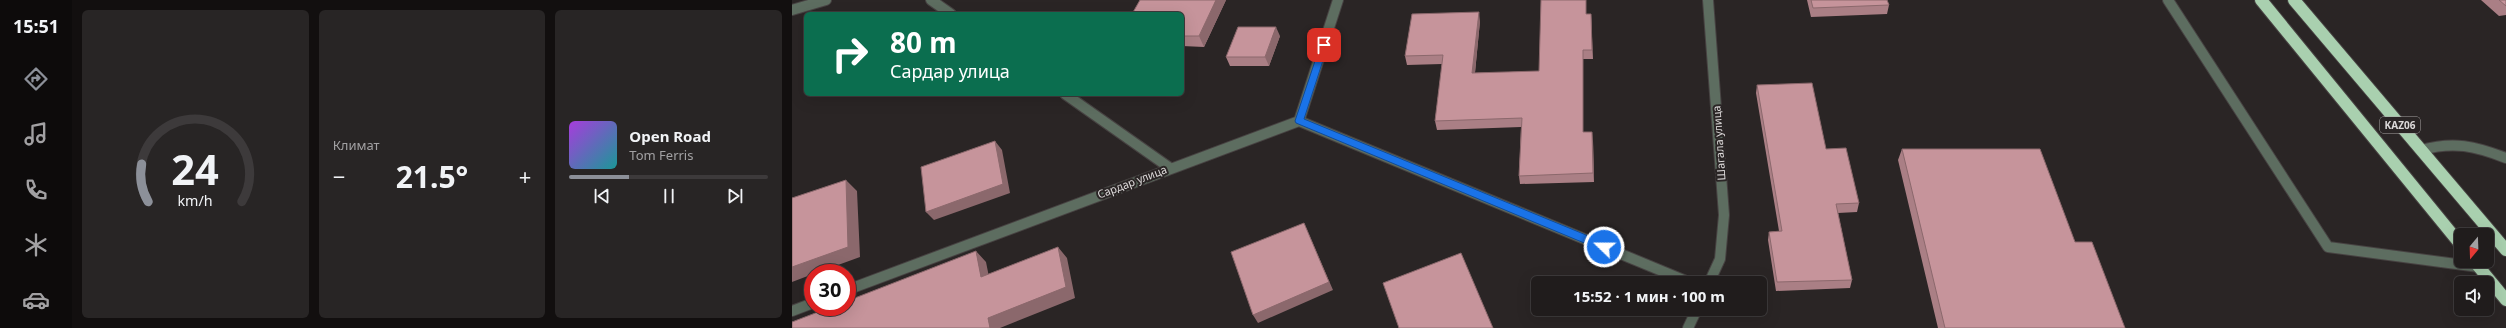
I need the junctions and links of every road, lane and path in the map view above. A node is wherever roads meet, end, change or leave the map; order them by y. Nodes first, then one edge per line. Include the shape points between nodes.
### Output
1 (826, 0) edge
2 (931, 0) edge
3 (1338, 0) edge
4 (1708, 0) edge
5 (2168, 0) edge
6 (2261, 0) edge
7 (2294, 0) edge
8 (792, 10) edge
9 (948, 12) edge
10 (1068, 96) edge
11 (1299, 121) junction
12 (2421, 150) junction
13 (2506, 158) edge
14 (1170, 168) junction
15 (2454, 236) edge
16 (2506, 250) edge
17 (2454, 261) edge
18 (2480, 268) edge
19 (1675, 276) edge
20 (1712, 276) edge
21 (856, 287) edge
22 (2506, 300) edge
23 (804, 306) edge
24 (792, 311) edge
25 (1694, 316) edge
26 (1688, 328) edge

1 - 8 street
2 - 9 street
3 - 11 street
4 - 20 street, Шагала улица via 1724,215 1720,259
5 - 17 street via 2328,247
6 - 15 highway, KАZ06
7 - 12 highway, KАZ06
10 - 14 street
11 - 14 street, Сардар улица
11 - 19 street
12 - 13 street via 2444,144 2483,150
12 - 16 highway, KАZ06
14 - 21 street, Сардар улица
18 - 22 highway
23 - 24 street
25 - 26 street

